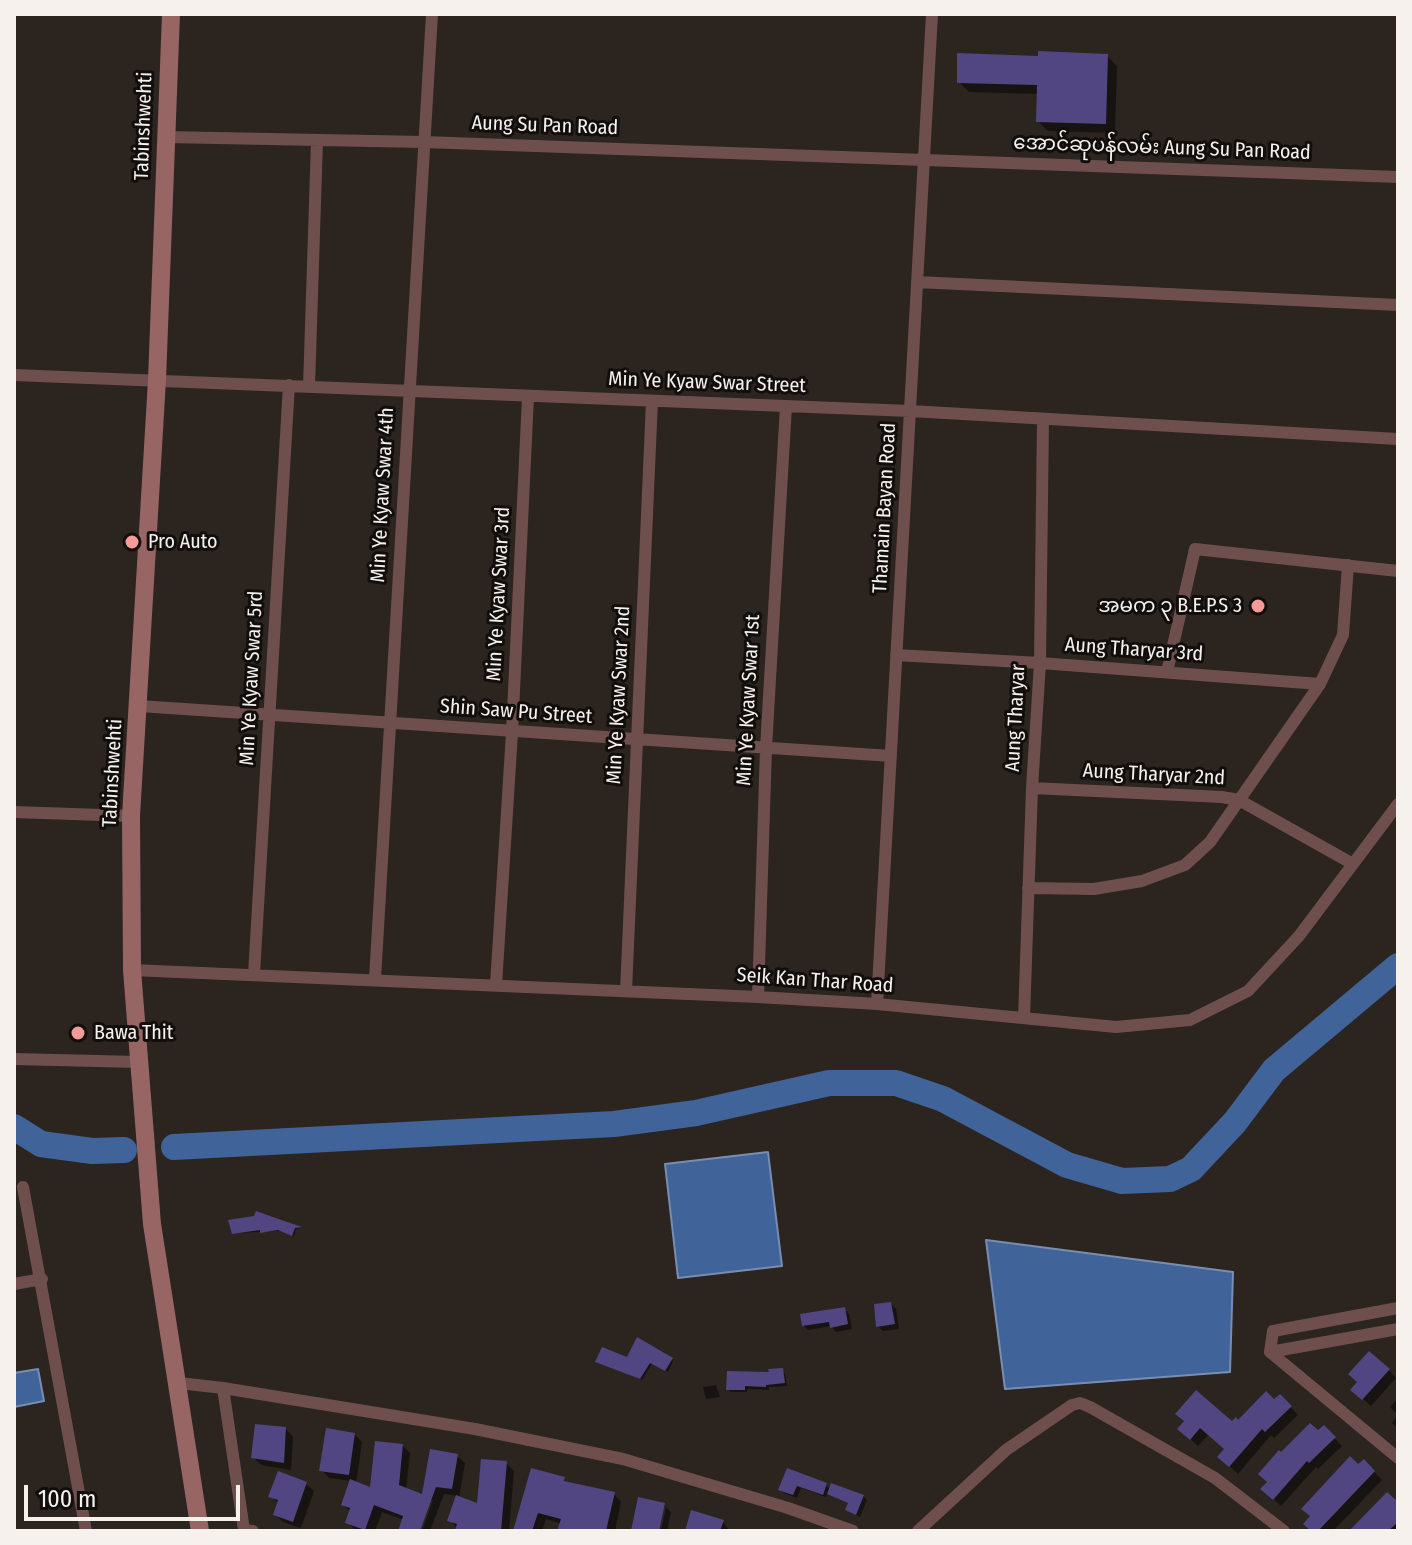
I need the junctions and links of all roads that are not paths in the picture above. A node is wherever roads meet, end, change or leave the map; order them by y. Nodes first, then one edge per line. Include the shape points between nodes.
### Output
1 (171, 14) edge
2 (432, 14) edge
3 (932, 14) edge
4 (165, 137) junction
5 (317, 141) junction
6 (424, 142) junction
7 (924, 159) junction
8 (1398, 177) edge
9 (917, 282) junction
10 (1398, 305) edge
11 (14, 375) edge
12 (157, 380) junction
13 (289, 385) junction
14 (309, 387) junction
15 (410, 391) junction
16 (528, 397) junction
17 (652, 401) junction
18 (786, 406) junction
19 (910, 411) junction
20 (1043, 419) junction
21 (1398, 439) edge
22 (1348, 565) junction
23 (1398, 571) edge
24 (896, 655) junction
25 (1040, 663) junction
26 (1167, 672) junction
27 (1320, 684) junction
28 (139, 706) junction
29 (270, 715) junction
30 (390, 723) junction
31 (512, 733) junction
32 (637, 740) junction
33 (766, 748) junction
34 (891, 756) junction
35 (1032, 788) junction
36 (1239, 800) junction
37 (1398, 804) edge
38 (14, 812) edge
39 (131, 816) junction
40 (1353, 864) junction
41 (1028, 888) junction
42 (132, 970) junction
43 (254, 974) junction
44 (375, 979) junction
45 (496, 985) junction
46 (626, 991) junction
47 (758, 997) junction
48 (877, 1004) junction
49 (1024, 1018) junction
50 (14, 1059) edge
51 (138, 1062) junction
52 (23, 1187) dead end
53 (42, 1279) junction
54 (14, 1284) edge
55 (1398, 1308) edge
56 (1398, 1329) edge
57 (1270, 1352) junction
58 (179, 1383) junction
59 (223, 1388) junction
60 (1398, 1458) edge
61 (86, 1531) edge
62 (200, 1531) edge
63 (253, 1531) edge
64 (853, 1531) edge
65 (918, 1531) edge
66 (1284, 1531) edge

1 - 4 main road, Tabinshwehti
2 - 6 street, Min Ye Kyaw Swar 4th
3 - 7 street, Thamain Bayan Road
4 - 5 street, Aung Su Pan Road
4 - 12 main road, Tabinshwehti
5 - 6 street, Aung Su Pan Road
5 - 14 street
6 - 7 street, Aung Su Pan Road
6 - 15 street, Min Ye Kyaw Swar 4th
7 - 8 street, အောင်ဆုပန်လမ်း Aung Su Pan Road
7 - 9 street, Thamain Bayan Road
9 - 10 street
9 - 19 street, Thamain Bayan Road
11 - 12 street, Min Ye Kyaw Swar Street
12 - 13 street, Min Ye Kyaw Swar Street
12 - 28 main road, Tabinshwehti
13 - 14 street, Min Ye Kyaw Swar Street
13 - 29 street, Min Ye Kyaw Swar 5rd
14 - 15 street, Min Ye Kyaw Swar Street
15 - 16 street, Min Ye Kyaw Swar Street
15 - 30 street, Min Ye Kyaw Swar 4th
16 - 17 street, Min Ye Kyaw Swar Street
16 - 31 street, Min Ye Kyaw Swar 3rd
17 - 18 street, Min Ye Kyaw Swar Street
17 - 32 street, Min Ye Kyaw Swar 2nd
18 - 19 street, Min Ye Kyaw Swar Street
18 - 33 street, Min Ye Kyaw Swar 1st
19 - 20 street, Min Ye Kyaw Swar Street
19 - 24 street, Thamain Bayan Road
20 - 21 street, Min Ye Kyaw Swar Street
20 - 25 street, Aung Tharyar
22 - 23 street
22 - 26 street via 1195,549
22 - 27 street via 1343,635
24 - 25 street, Aung Tharyar 3rd
24 - 34 street, Thamain Bayan Road
25 - 26 street, Aung Tharyar 3rd
25 - 35 street, Aung Tharyar
26 - 27 street, Aung Tharyar 3rd
27 - 36 street
28 - 29 street, Shin Saw Pu Street
28 - 39 main road, Tabinshwehti
29 - 30 street, Shin Saw Pu Street
29 - 43 street, Min Ye Kyaw Swar 5rd
30 - 31 street, Shin Saw Pu Street
30 - 44 street, Min Ye Kyaw Swar 4th
31 - 32 street, Shin Saw Pu Street
31 - 45 street, Min Ye Kyaw Swar 3rd
32 - 33 street, Shin Saw Pu Street
32 - 46 street, Min Ye Kyaw Swar 2nd
33 - 34 street, Shin Saw Pu Street
33 - 47 street, Min Ye Kyaw Swar 1st
34 - 48 street, Thamain Bayan Road
35 - 36 street, Aung Tharyar 2nd
35 - 41 street, Aung Tharyar
36 - 40 street, Aung Tharyar 2nd
36 - 41 street via 1210,842 1185,865 1142,881 1094,889
37 - 40 street, Seik Kan Thar Road
38 - 39 street
39 - 42 main road, Tabinshwehti
40 - 49 street, Seik Kan Thar Road via 1299,936 1248,991 1190,1020 1116,1027
41 - 49 street, Aung Tharyar
42 - 43 street, Seik Kan Thar Road
42 - 51 main road, Tabinshwehti
43 - 44 street, Seik Kan Thar Road
44 - 45 street, Seik Kan Thar Road
45 - 46 street, Seik Kan Thar Road
46 - 47 street, Seik Kan Thar Road
47 - 48 street, Seik Kan Thar Road
48 - 49 street, Seik Kan Thar Road
50 - 51 street
51 - 58 main road, Tabinshwehti via 152,1224
52 - 53 street
53 - 54 street
53 - 61 street
55 - 57 street via 1273,1331
56 - 57 street
57 - 60 street
58 - 59 street
58 - 62 main road, Tabinshwehti
59 - 63 street via 244,1530
59 - 64 street via 623,1459
65 - 66 street via 1006,1450 1080,1403 1215,1478

